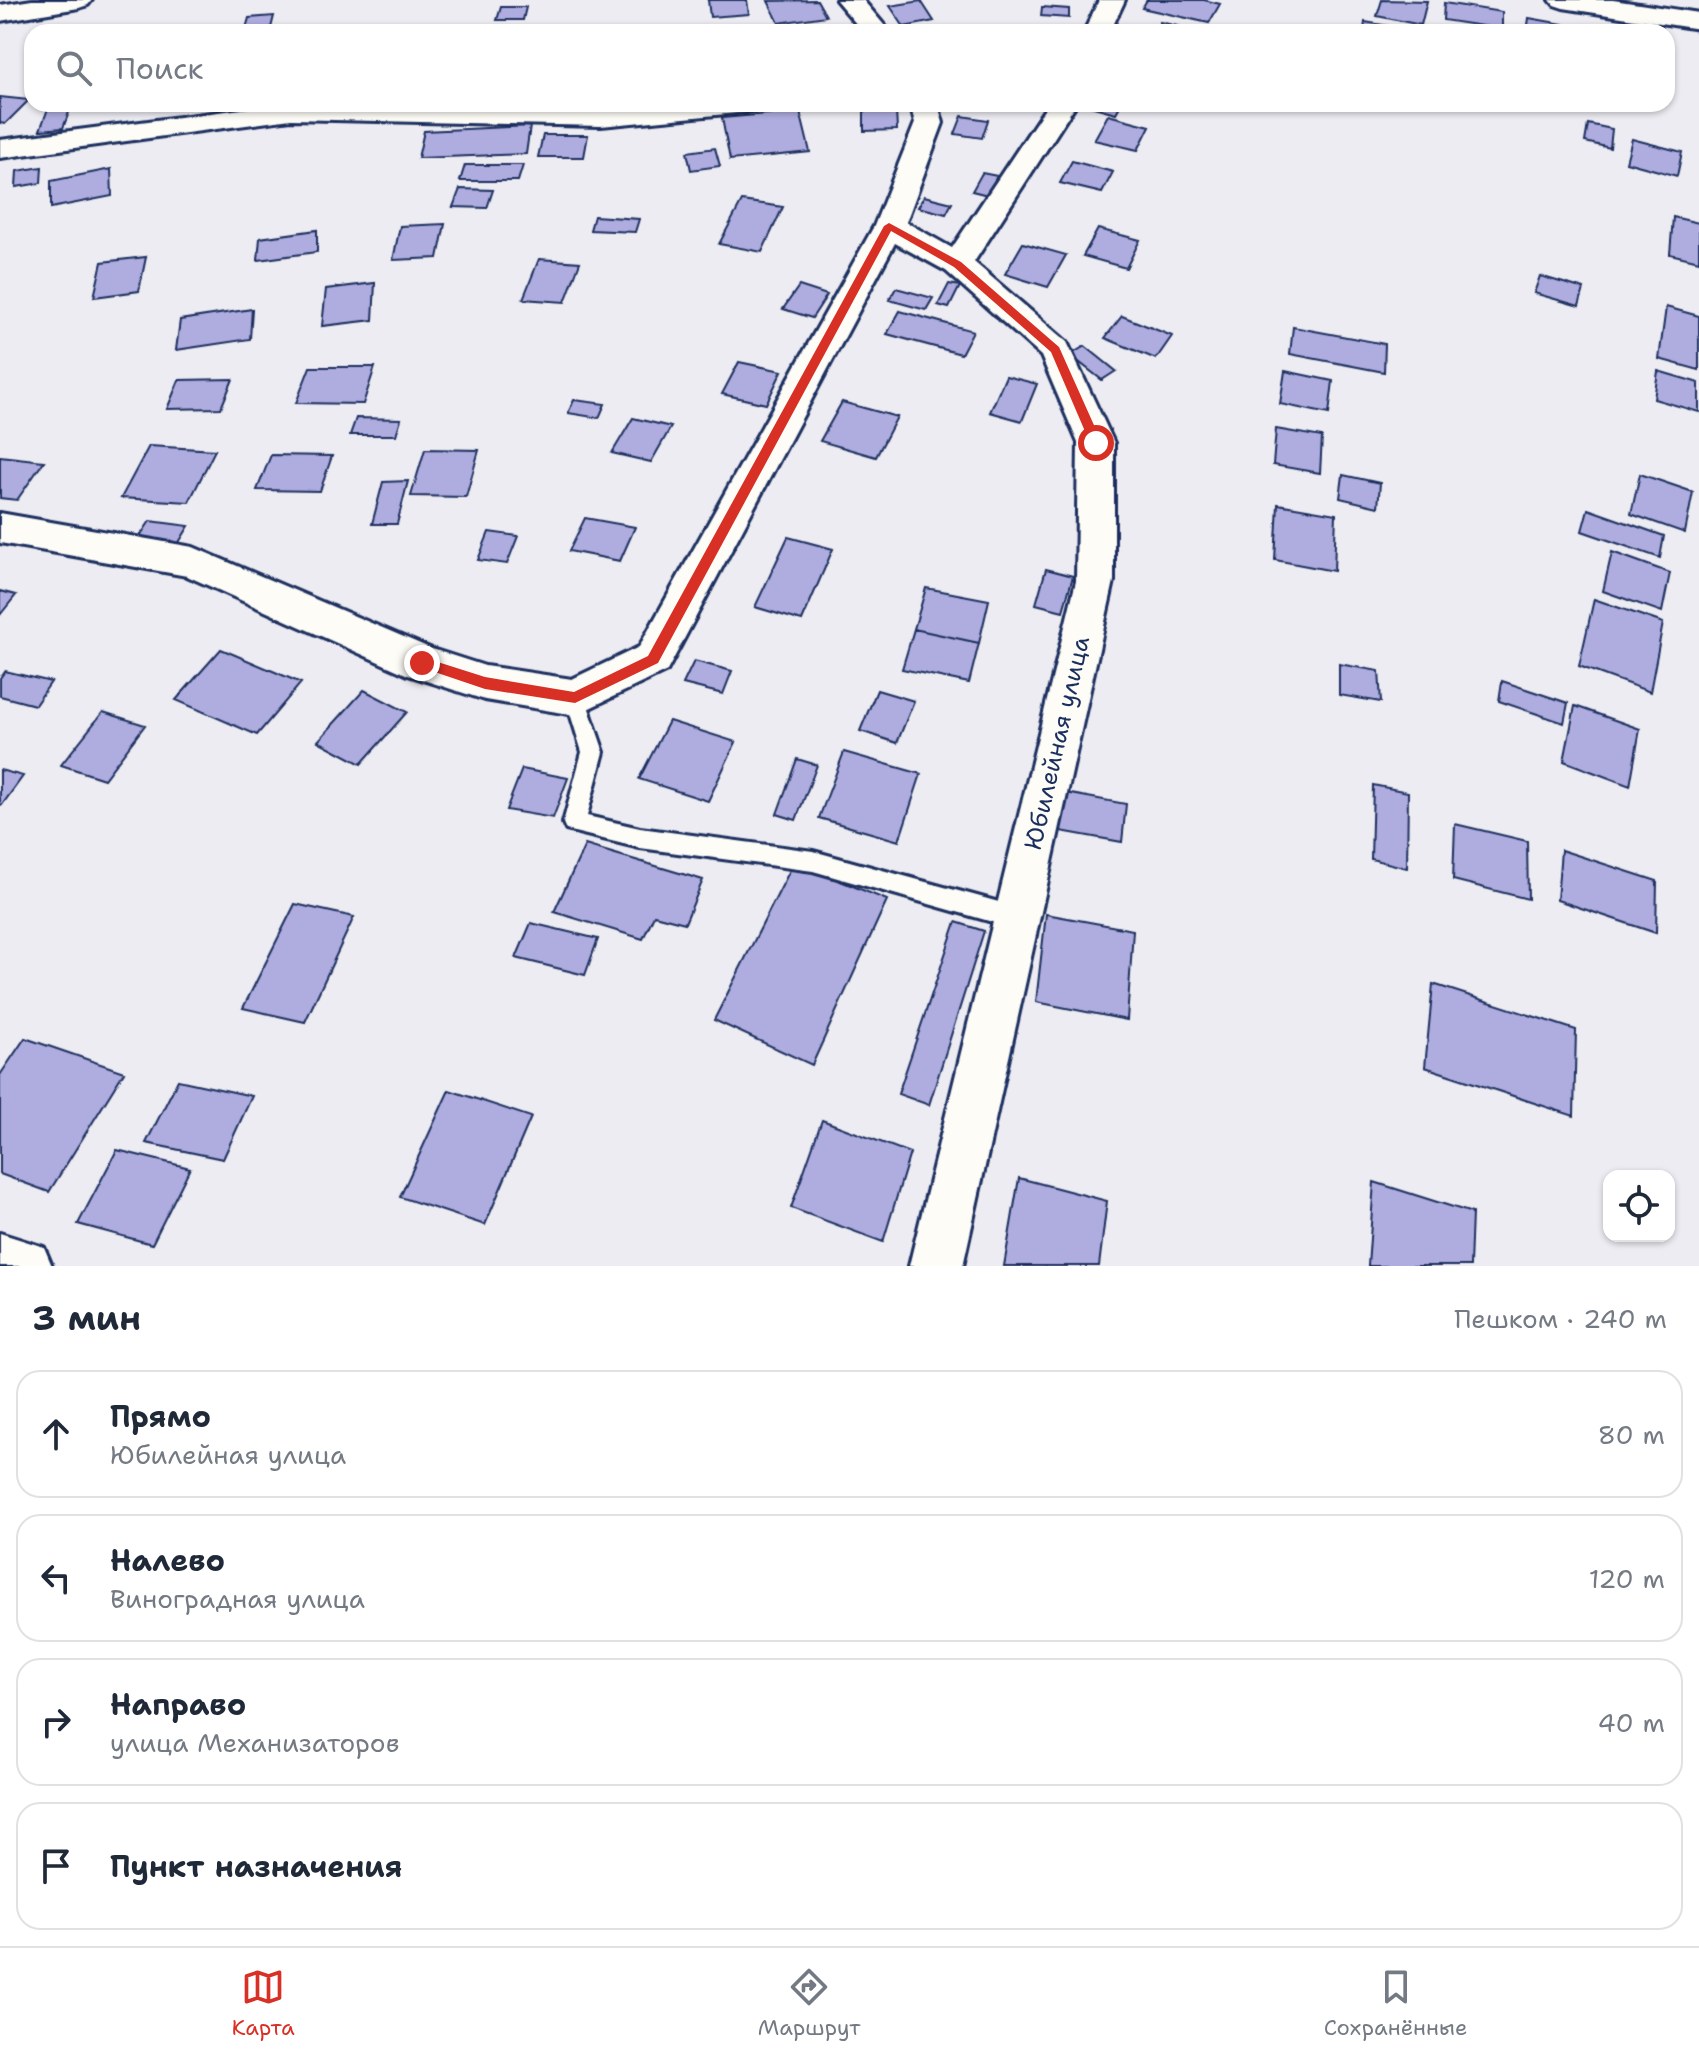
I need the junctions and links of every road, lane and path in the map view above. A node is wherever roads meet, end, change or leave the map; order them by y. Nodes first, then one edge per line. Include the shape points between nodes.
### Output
1 (79, 0) edge
2 (849, 0) edge
3 (1112, 0) edge
4 (1563, 0) edge
5 (0, 13) edge
6 (1685, 14) edge
7 (870, 24) edge
8 (1101, 24) edge
9 (283, 112) edge
10 (343, 112) edge
11 (657, 112) edge
12 (926, 112) edge
13 (1057, 112) edge
14 (0, 149) edge
15 (889, 226) junction
16 (957, 264) junction
17 (0, 528) edge
18 (575, 697) junction
19 (1017, 918) junction
20 (0, 1260) edge
21 (25, 1266) edge
22 (936, 1266) edge

1 - 5 street
2 - 7 street
3 - 8 street
4 - 6 street
9 - 14 street
10 - 11 street via 601,117
12 - 15 street via 929,123
13 - 16 street
15 - 16 street, Юбилейная улица
15 - 18 street via 653,659
16 - 19 street, Юбилейная улица via 1055,350 1096,443 1095,581
17 - 18 street via 193,562 422,663 485,683
18 - 19 lane via 593,752 574,823 640,838 813,861
19 - 22 street, Юбилейная улица
20 - 21 street

